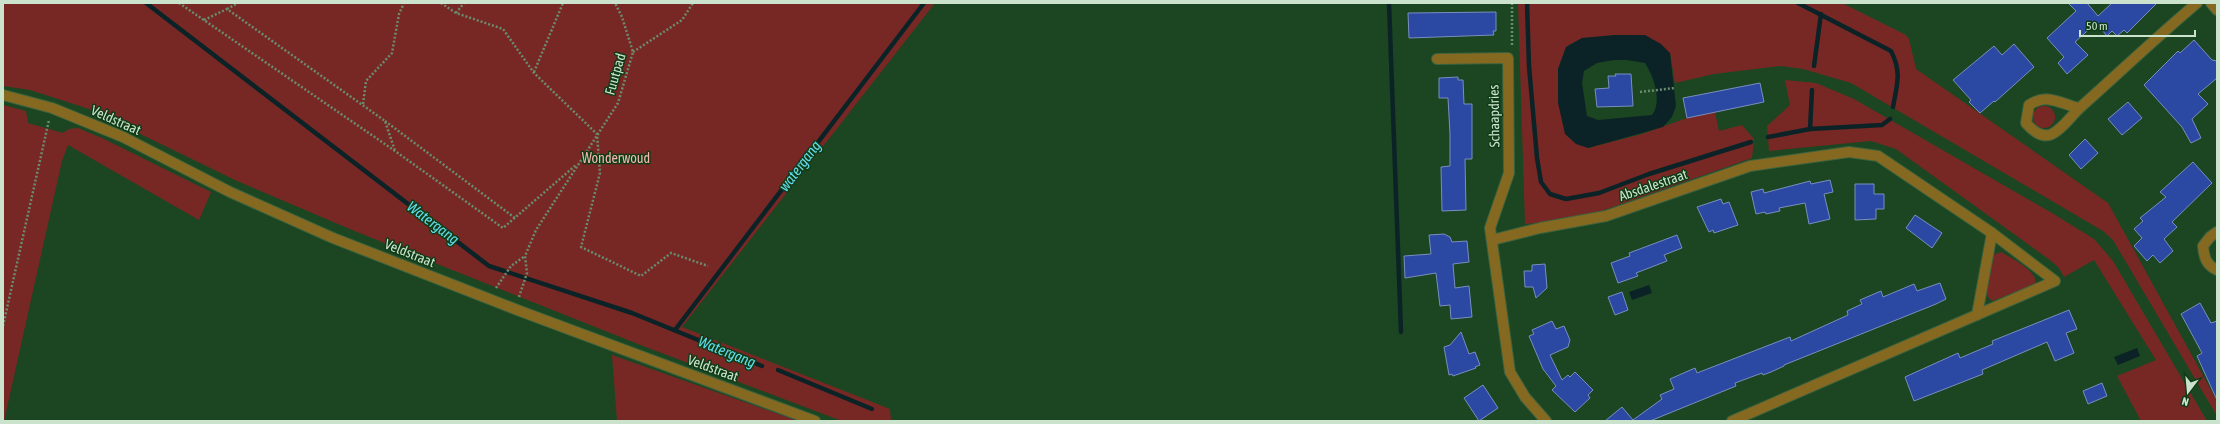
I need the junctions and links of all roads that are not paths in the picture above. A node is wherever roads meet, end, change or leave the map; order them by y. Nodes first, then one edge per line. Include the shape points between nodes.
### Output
1 (2197, 3) edge
2 (2211, 3) edge
3 (2217, 10) edge
4 (1437, 59) dead end
5 (3, 95) edge
6 (2078, 108) junction
7 (2217, 232) edge
8 (1992, 233) junction
9 (1492, 240) junction
10 (2217, 270) edge
11 (1977, 315) junction
12 (815, 421) edge
13 (1546, 421) edge
14 (1732, 421) edge

1 - 6 street
2 - 3 street
4 - 9 street, Schaapdries via 1508,58 1509,173 1490,228
5 - 12 street, Veldstraat via 52,108 123,137 230,192 333,238
6 - 6 street via 2050,135 2033,132 2026,123 2029,105 2038,99 2054,100
7 - 10 street via 2203,246 2204,257
8 - 9 street, Absdalestraat via 1878,156 1849,152 1750,166 1606,216
8 - 11 street
8 - 11 street, Absdalestraat via 2055,281
9 - 13 street via 1510,372 1525,397
11 - 14 street, Absdalestraat

